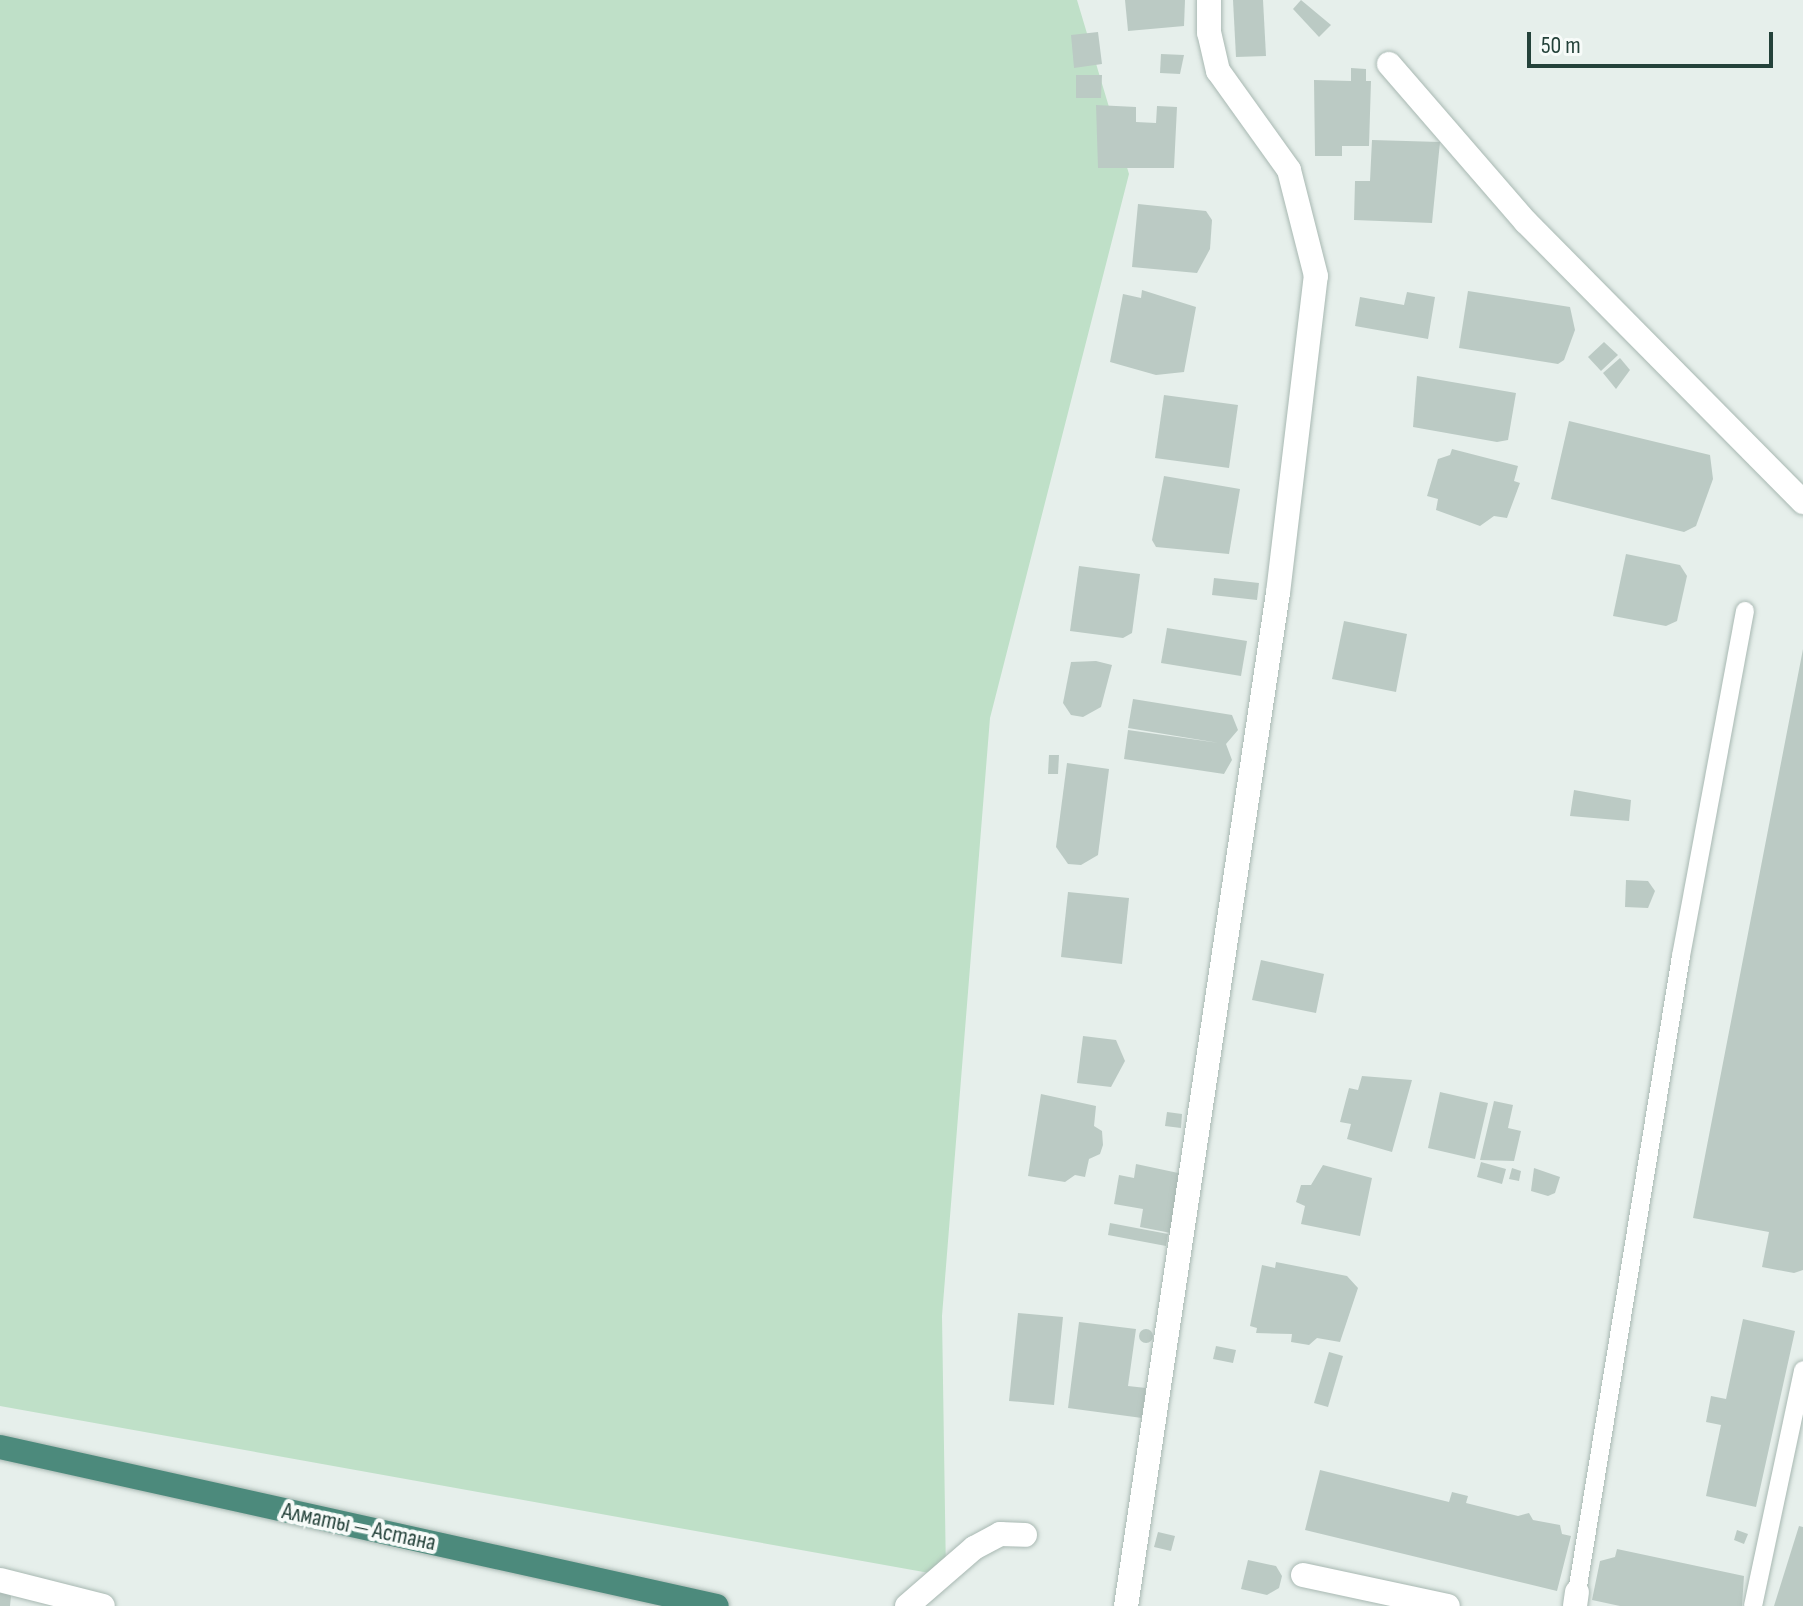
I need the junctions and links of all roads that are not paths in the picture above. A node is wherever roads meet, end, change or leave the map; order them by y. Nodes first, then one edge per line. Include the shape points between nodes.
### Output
1 (1209, 0) edge
2 (1389, 64) dead end
3 (1803, 502) edge
4 (1745, 611) dead end
5 (1803, 1370) edge
6 (0, 1447) edge
7 (1025, 1535) dead end
8 (1303, 1575) dead end
9 (0, 1580) edge
10 (1576, 1599) edge
11 (103, 1606) edge
12 (717, 1606) edge
13 (907, 1606) edge
14 (1126, 1606) edge
15 (1448, 1606) edge
16 (1753, 1606) edge

1 - 14 street via 1218,71 1289,170 1316,276 1278,593
2 - 3 street via 1526,222
4 - 10 lane via 1681,956
5 - 16 lane
6 - 12 highway, Алматы — Астана
7 - 13 street via 1000,1534 974,1548
8 - 15 street
9 - 11 street

